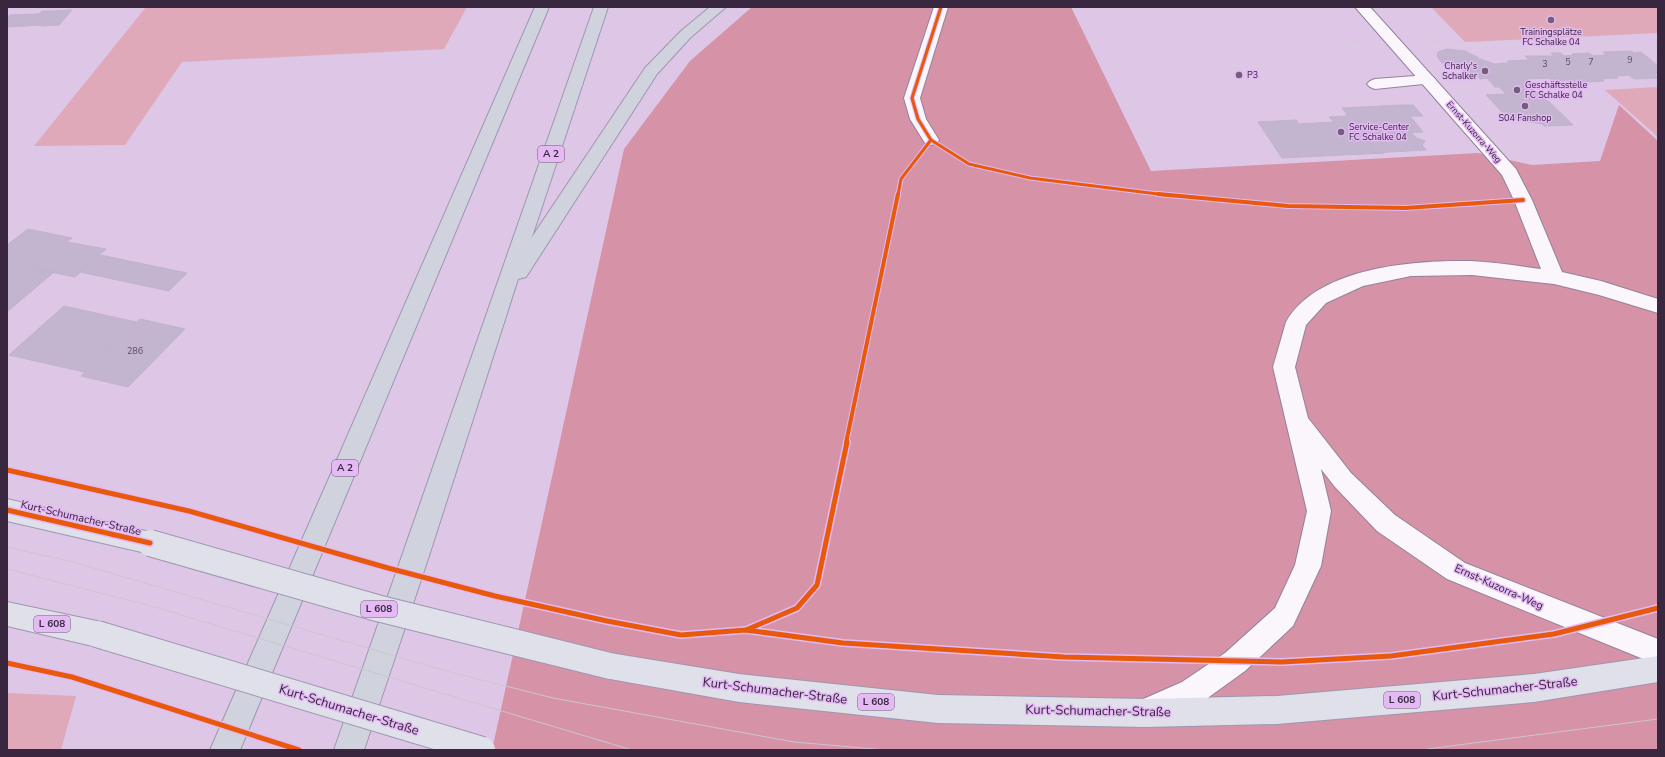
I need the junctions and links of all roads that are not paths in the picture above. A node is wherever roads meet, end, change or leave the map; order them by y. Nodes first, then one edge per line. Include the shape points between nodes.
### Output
1 (542, 7) edge
2 (601, 7) edge
3 (719, 7) edge
4 (941, 7) edge
5 (1362, 7) edge
6 (1428, 80) junction
7 (1375, 84) dead end
8 (931, 140) dead end
9 (1554, 276) junction
10 (501, 300) junction
11 (1658, 306) edge
12 (1296, 420) junction
13 (7, 510) edge
14 (7, 614) edge
15 (1658, 652) edge
16 (1658, 669) edge
17 (1145, 713) junction
18 (225, 750) edge
19 (349, 750) edge
20 (482, 750) edge

1 - 18 highway, A 2
2 - 10 highway, A 2
3 - 10 highway via 686,34 651,71
4 - 8 lane via 912,98 918,118
5 - 6 street, Ernst-Kuzorra-Weg
6 - 7 lane
6 - 9 street, Ernst-Kuzorra-Weg via 1510,173
9 - 11 street, Ernst-Kuzorra-Weg
9 - 12 street, Ernst-Kuzorra-Weg via 1472,268 1411,269 1358,280 1319,298 1296,322 1284,366
10 - 19 highway, A 2
12 - 15 street, Ernst-Kuzorra-Weg via 1343,480 1386,523 1456,570
12 - 17 street, Ernst-Kuzorra-Weg via 1319,511 1308,566 1284,617 1235,662 1192,692
13 - 17 main road, Kurt-Schumacher-Straße / L 608, bridge via 150,543 377,608 610,666 739,688 938,709
14 - 20 main road, Kurt-Schumacher-Straße / L 608, bridge via 97,634
16 - 17 main road, Kurt-Schumacher-Straße / L 608 via 1534,688 1277,710

